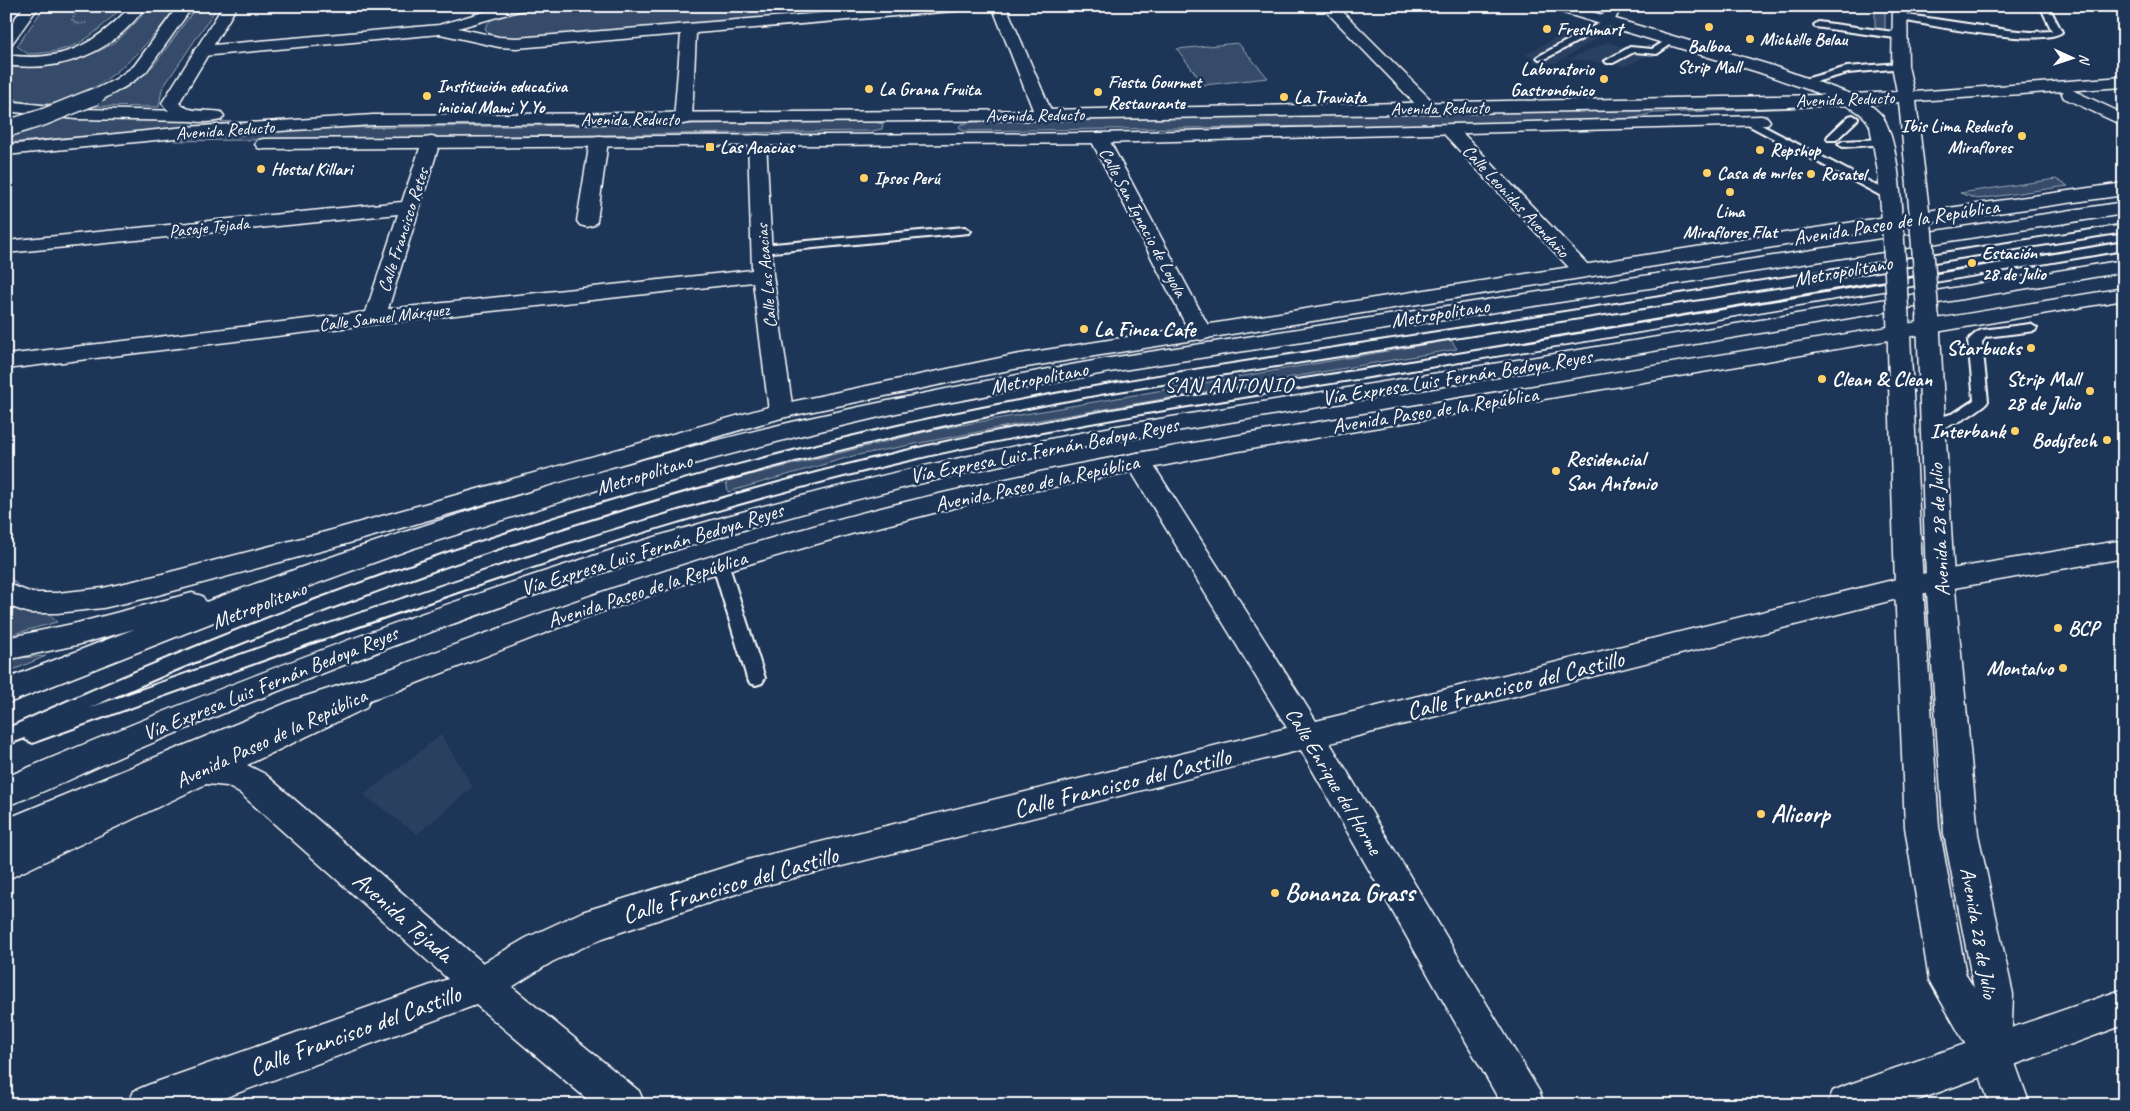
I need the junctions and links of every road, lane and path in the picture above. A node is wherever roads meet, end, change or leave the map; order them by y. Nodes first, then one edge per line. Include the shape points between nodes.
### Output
1 (32, 6) edge
2 (79, 6) edge
3 (140, 6) edge
4 (186, 6) edge
5 (230, 6) edge
6 (521, 6) edge
7 (965, 6) edge
8 (999, 6) edge
9 (1328, 6) edge
10 (1556, 6) edge
11 (1614, 6) edge
12 (2042, 6) edge
13 (1900, 12) edge
14 (490, 15) junction
15 (1607, 22) junction
16 (88, 23) dead end
17 (1818, 25) dead end
18 (440, 29) junction
19 (690, 30) junction
20 (1902, 36) junction
21 (490, 40) junction
22 (1670, 41) junction
23 (6, 42) edge
24 (202, 51) junction
25 (1542, 57) dead end
26 (6, 60) edge
27 (1610, 61) dead end
28 (1902, 71) junction
29 (1800, 79) junction
30 (2124, 83) edge
31 (2064, 100) junction
32 (2115, 101) dead end
33 (2087, 103) junction
34 (1858, 105) junction
35 (6, 106) edge
36 (1430, 109) junction
37 (1905, 110) junction
38 (1930, 114) dead end
39 (1044, 115) junction
40 (194, 116) junction
41 (919, 117) junction
42 (1874, 117) junction
43 (683, 119) junction
44 (1823, 119) dead end
45 (373, 120) junction
46 (1785, 120) dead end
47 (1750, 122) junction
48 (2124, 122) edge
49 (1624, 125) junction
50 (6, 129) edge
51 (1450, 130) junction
52 (914, 138) junction
53 (1099, 138) junction
54 (1832, 138) dead end
55 (1883, 138) junction
56 (758, 140) junction
57 (599, 141) junction
58 (431, 142) junction
59 (1842, 144) dead end
60 (1798, 146) junction
61 (1812, 146) dead end
62 (6, 150) edge
63 (6, 164) edge
64 (2124, 189) edge
65 (1889, 196) junction
66 (411, 207) junction
67 (2124, 208) edge
68 (587, 221) dead end
69 (1921, 222) junction
70 (1892, 227) junction
71 (2124, 228) edge
72 (964, 231) dead end
73 (2124, 246) edge
74 (6, 248) edge
75 (762, 249) junction
76 (2124, 266) edge
77 (1583, 271) junction
78 (763, 275) junction
79 (2124, 294) edge
80 (375, 318) junction
81 (1928, 321) junction
82 (1899, 324) junction
83 (2030, 328) dead end
84 (1201, 333) junction
85 (6, 362) edge
86 (781, 411) junction
87 (1934, 424) junction
88 (1138, 461) junction
89 (2124, 549) edge
90 (720, 564) junction
91 (305, 576) junction
92 (1924, 583) junction
93 (6, 593) edge
94 (6, 649) edge
95 (756, 678) dead end
96 (391, 681) junction
97 (6, 692) edge
98 (1309, 736) junction
99 (6, 738) edge
100 (6, 744) edge
101 (261, 745) junction
102 (204, 770) junction
103 (153, 772) junction
104 (253, 784) junction
105 (6, 792) edge
106 (6, 835) edge
107 (6, 865) edge
108 (481, 985) junction
109 (2124, 1007) edge
110 (1991, 1052) junction
111 (148, 1105) edge
112 (624, 1105) edge
113 (1525, 1105) edge
114 (1847, 1105) edge
115 (2010, 1105) edge

1 - 23 main road
2 - 16 path via 72,20 77,24
3 - 26 main road via 103,41 82,52 46,60
4 - 50 main road, bridge via 140,69 122,82 96,96
5 - 24 main road
6 - 14 main road
7 - 19 main road
8 - 39 main road
9 - 36 main road
10 - 15 main road
11 - 15 main road
12 - 13 lane via 2057,32 2053,35 2029,36
13 - 20 main road, Avenida 28 de Julio
14 - 18 main road
14 - 21 main road via 479,27 481,34
15 - 22 main road
15 - 25 lane
17 - 20 lane
18 - 21 main road
18 - 24 main road
19 - 21 main road via 517,43
19 - 43 main road
20 - 28 main road, Avenida 28 de Julio
22 - 27 lane via 1654,52 1633,49
22 - 29 main road
24 - 40 main road via 170,104 172,108
28 - 29 main road via 1890,83 1867,87
28 - 34 main road via 1894,89
28 - 37 main road, Avenida 28 de Julio
29 - 34 main road
30 - 31 main road
30 - 37 main road, Avenida Reducto
31 - 33 main road
31 - 37 main road via 1933,105
32 - 33 main road
33 - 48 main road
34 - 36 main road, Avenida Reducto
34 - 37 main road, Avenida Reducto
34 - 42 main road, Avenida Reducto
34 - 44 main road, Avenida Reducto
34 - 49 main road via 1797,112 1654,117
34 - 54 lane
35 - 40 main road via 66,113
36 - 39 main road, Avenida Reducto
37 - 38 main road, Avenida Reducto
37 - 42 main road, Avenida Reducto
37 - 55 main road via 1882,127
37 - 69 main road, Avenida 28 de Julio
39 - 41 main road, Avenida Reducto
40 - 45 main road
41 - 43 main road, Avenida Reducto
41 - 52 main road
42 - 55 main road, Avenida 28 de Julio
43 - 45 main road, Avenida Reducto
45 - 62 main road, Avenida Reducto via 186,132
46 - 47 main road, Avenida Reducto
47 - 49 main road, Avenida Reducto
47 - 60 lane
49 - 51 main road, Avenida Reducto
51 - 53 main road, Avenida Reducto
51 - 77 main road, Calle Leonidas Avendaño
52 - 53 main road, Avenida Reducto
52 - 56 main road, Avenida Reducto
53 - 84 main road, Calle San Ignacio de Loyola
55 - 59 lane
55 - 65 main road, Avenida 28 de Julio
56 - 57 main road, Avenida Reducto
56 - 75 main road, Calle Las Acacias
57 - 58 main road, Avenida Reducto
57 - 68 main road
58 - 63 main road, Avenida Reducto via 176,145
58 - 66 main road, Calle Francisco Retes
60 - 61 lane
60 - 65 lane
64 - 69 main road, Avenida Paseo de la República
65 - 70 main road, Avenida 28 de Julio
66 - 74 main road, Pasaje Tejada
66 - 80 main road, Calle Francisco Retes
67 - 91 main road via 1110,364 956,392 786,431 639,470 451,527
69 - 70 main road, Avenida Paseo de la República
69 - 81 main road, Avenida 28 de Julio, bridge
70 - 77 main road, Avenida Paseo de la República
70 - 82 main road, Avenida 28 de Julio, bridge
71 - 99 lane, Metropolitano via 1170,378 996,409 848,441 594,512 378,584 154,670
72 - 75 lane
73 - 100 lane, Metropolitano via 1083,419 905,456 691,512 506,569
75 - 78 main road, Calle Las Acacias
76 - 105 main road, Vía Expresa Luis Fernán Bedoya Reyes via 1152,427 981,460 882,484 651,547 439,617 253,688
77 - 84 main road, Avenida Paseo de la República
78 - 80 main road, Calle Samuel Márquez
78 - 86 main road, Calle Las Acacias
79 - 81 main road, Avenida Paseo de la República
80 - 85 main road, Calle Samuel Márquez
81 - 82 main road, Avenida Paseo de la República
81 - 87 main road, Avenida 28 de Julio
82 - 88 main road, Avenida Paseo de la República
82 - 92 main road, Avenida 28 de Julio
83 - 87 lane via 1982,334 1975,341 1981,401 1968,413
84 - 86 main road, Avenida Paseo de la República via 1014,362
86 - 93 main road, Avenida Paseo de la República via 325,541 147,588 103,598 57,603 29,603
87 - 92 main road, Avenida 28 de Julio
88 - 90 main road, Avenida Paseo de la República via 893,514
88 - 98 main road, Calle Enrique del Horme
89 - 92 main road, Calle Francisco del Castillo
90 - 95 lane
90 - 96 main road, Avenida Paseo de la República via 568,613
91 - 94 main road
91 - 97 main road
92 - 98 main road, Calle Francisco del Castillo
92 - 110 main road, Avenida 28 de Julio via 1922,827 1948,980
96 - 101 main road, Avenida Paseo de la República
96 - 103 main road via 305,709
98 - 108 main road, Calle Francisco del Castillo via 752,874 595,924 539,950
98 - 113 main road, Calle Enrique del Horme
101 - 102 main road, Avenida Paseo de la República
101 - 104 main road via 251,766
102 - 103 main road
102 - 104 main road, Avenida Tejada via 233,773
102 - 107 main road, Avenida Paseo de la República
103 - 106 main road
104 - 108 main road, Avenida Tejada
108 - 111 main road, Calle Francisco del Castillo
108 - 112 main road, Avenida Tejada
109 - 110 main road
110 - 114 main road
110 - 115 main road, Avenida 28 de Julio

